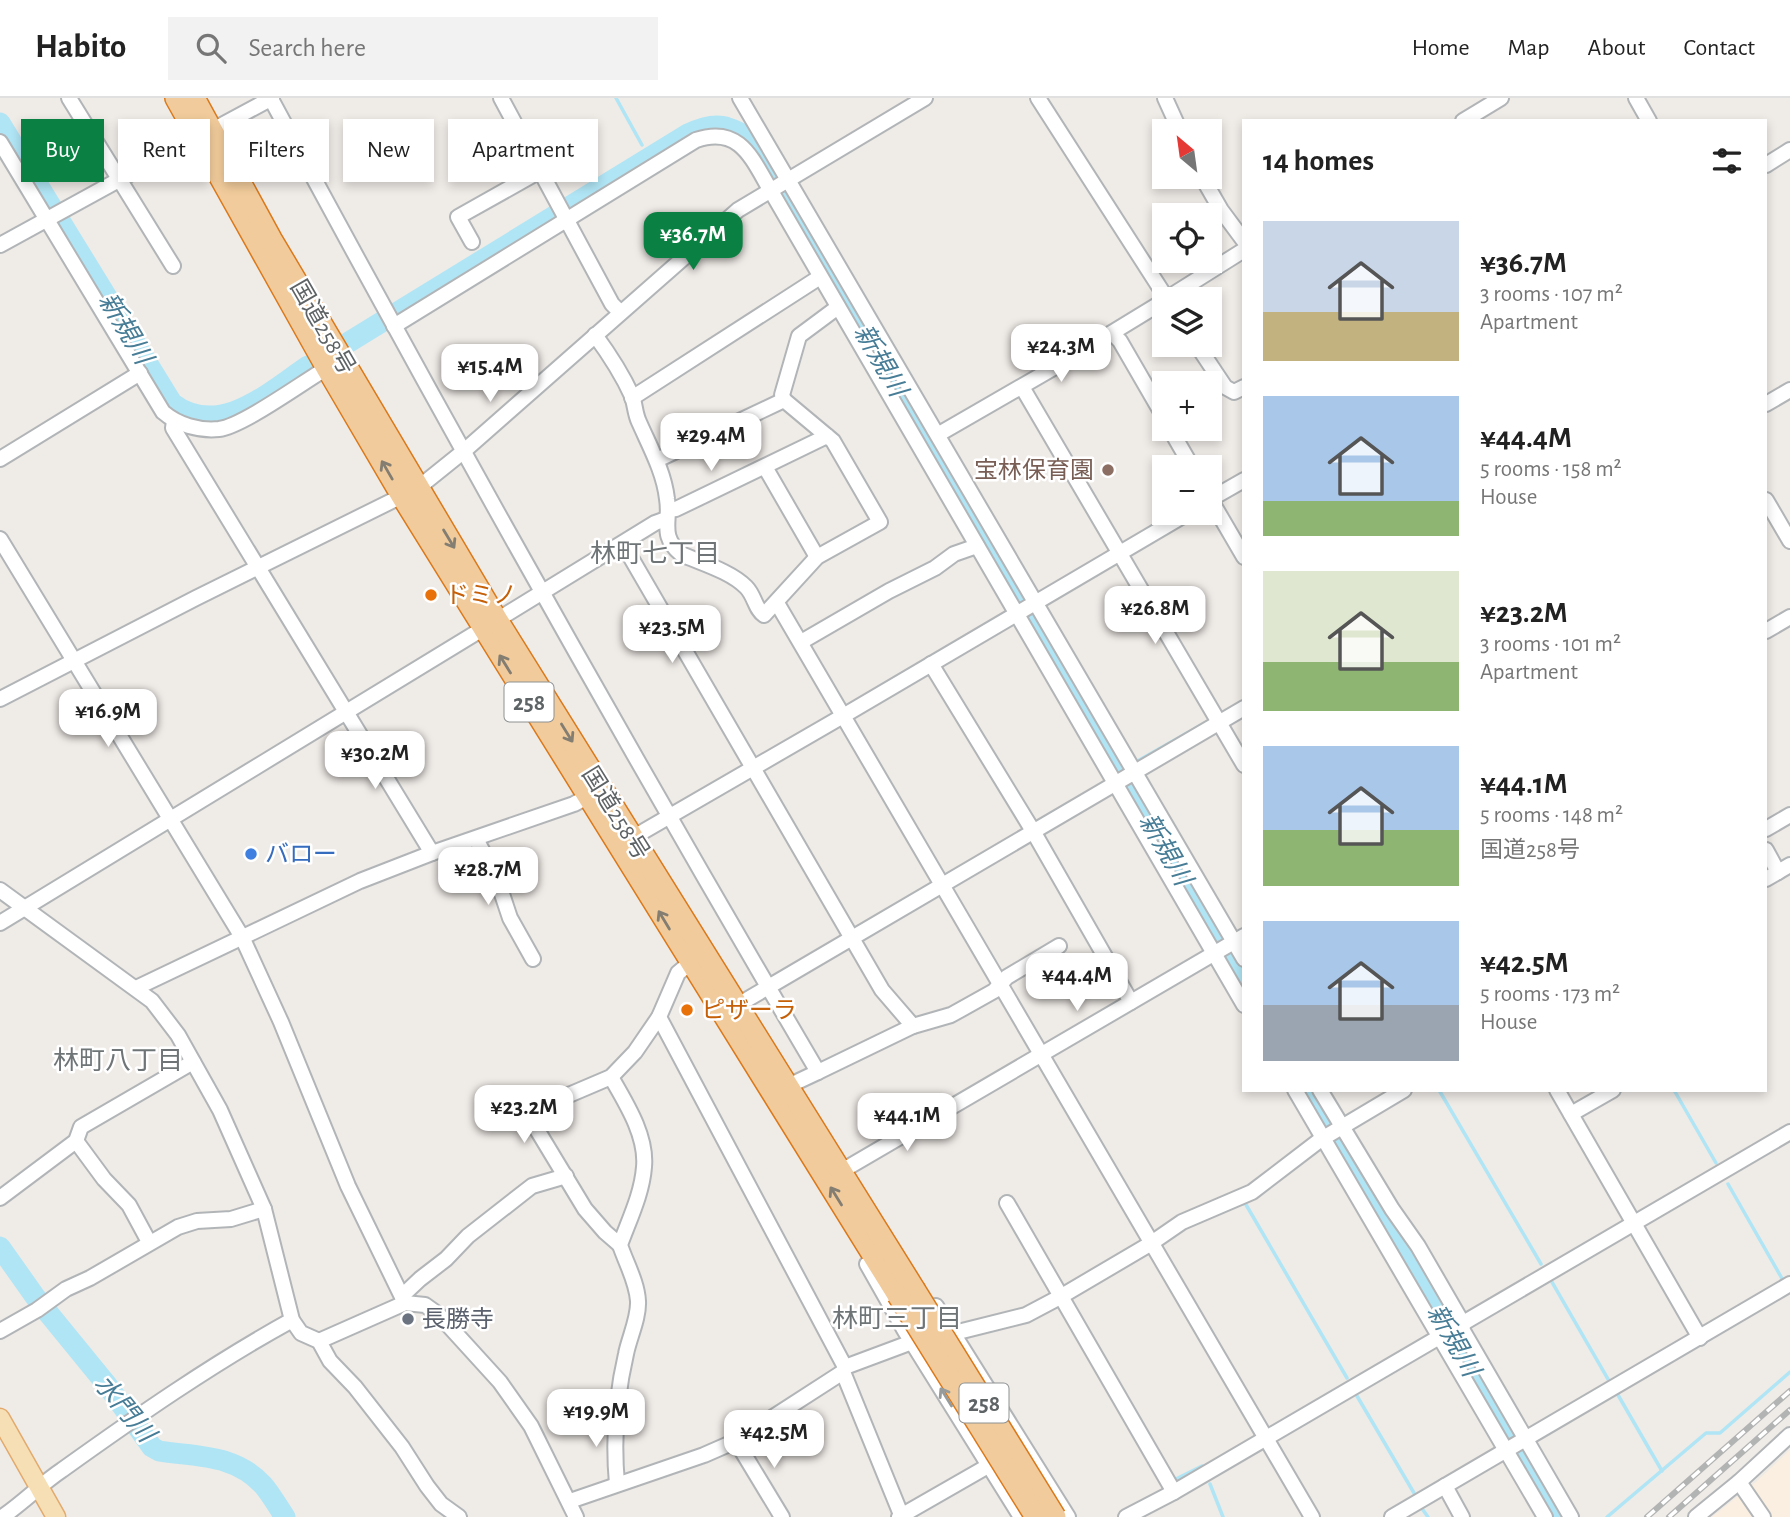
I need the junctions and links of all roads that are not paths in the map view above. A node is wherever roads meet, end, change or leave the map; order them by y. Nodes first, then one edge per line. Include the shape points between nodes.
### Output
1 (69, 98) edge
2 (176, 98) edge
3 (194, 98) edge
4 (272, 98) edge
5 (501, 98) edge
6 (740, 98) edge
7 (925, 98) edge
8 (1038, 98) edge
9 (1165, 98) edge
10 (1500, 98) edge
11 (1636, 98) edge
12 (192, 119) edge
13 (200, 119) edge
14 (512, 119) edge
15 (1175, 119) edge
16 (1466, 119) edge
17 (1648, 119) edge
18 (210, 131) edge
19 (0, 142) edge
20 (210, 143) edge
21 (210, 145) edge
22 (1790, 150) edge
23 (1767, 164) edge
24 (118, 177) edge
25 (118, 180) edge
26 (121, 182) edge
27 (520, 182) edge
28 (546, 182) edge
29 (780, 185) junction
30 (1209, 189) edge
31 (563, 213) junction
32 (53, 216) junction
33 (1242, 240) edge
34 (472, 243) dead end
35 (1242, 244) edge
36 (0, 245) edge
37 (173, 265) dead end
38 (821, 277) junction
39 (1158, 287) edge
40 (1183, 287) edge
41 (838, 307) junction
42 (1152, 308) edge
43 (620, 312) junction
44 (391, 320) junction
45 (1112, 332) junction
46 (595, 335) junction
47 (1205, 357) edge
48 (327, 368) junction
49 (140, 373) junction
50 (1022, 387) junction
51 (1242, 388) edge
52 (1790, 390) edge
53 (1152, 396) edge
54 (632, 397) junction
55 (784, 400) junction
56 (1767, 403) edge
57 (174, 421) junction
58 (939, 434) junction
59 (827, 436) junction
60 (464, 451) junction
61 (0, 459) edge
62 (657, 460) junction
63 (765, 467) junction
64 (1242, 481) edge
65 (410, 492) junction
66 (1222, 492) edge
67 (1767, 502) edge
68 (667, 514) junction
69 (1222, 519) edge
70 (1167, 525) edge
71 (0, 539) edge
72 (1790, 541) edge
73 (623, 544) junction
74 (976, 546) junction
75 (1120, 552) junction
76 (1242, 554) edge
77 (817, 557) junction
78 (257, 569) junction
79 (543, 592) junction
80 (777, 603) junction
81 (1035, 603) junction
82 (1018, 613) junction
83 (1790, 617) edge
84 (490, 624) junction
85 (1767, 630) edge
86 (801, 642) junction
87 (74, 661) junction
88 (931, 663) junction
89 (0, 699) edge
90 (1242, 709) edge
91 (346, 712) junction
92 (843, 716) junction
93 (1219, 722) junction
94 (1242, 762) edge
95 (752, 768) junction
96 (1133, 769) junction
97 (1117, 783) junction
98 (587, 797) junction
99 (1790, 816) edge
100 (669, 817) junction
101 (172, 818) junction
102 (1767, 829) edge
103 (1033, 831) junction
104 (632, 838) junction
105 (476, 839) junction
106 (1767, 851) edge
107 (432, 853) junction
108 (1778, 872) edge
109 (944, 886) junction
110 (0, 890) edge
111 (25, 908) junction
112 (0, 923) edge
113 (242, 937) junction
114 (852, 937) junction
115 (1237, 941) edge
116 (1059, 946) dead end
117 (1215, 953) junction
118 (697, 958) junction
119 (533, 959) dead end
120 (1000, 984) junction
121 (136, 988) junction
122 (769, 988) junction
123 (1242, 1001) edge
124 (1131, 1002) junction
125 (736, 1006) junction
126 (659, 1017) junction
127 (913, 1026) junction
128 (1041, 1055) junction
129 (193, 1062) junction
130 (818, 1072) junction
131 (611, 1077) junction
132 (786, 1087) junction
133 (1296, 1092) edge
134 (1321, 1092) edge
135 (1401, 1092) edge
136 (1558, 1092) edge
137 (1610, 1092) edge
138 (1571, 1114) junction
139 (1342, 1128) junction
140 (1790, 1132) edge
141 (1325, 1137) junction
142 (76, 1141) junction
143 (840, 1172) junction
144 (566, 1176) junction
145 (0, 1198) edge
146 (1007, 1203) dead end
147 (264, 1209) junction
148 (862, 1223) junction
149 (1634, 1223) junction
150 (149, 1242) junction
151 (1150, 1244) junction
152 (620, 1245) junction
153 (1790, 1284) edge
154 (906, 1292) junction
155 (1060, 1297) junction
156 (403, 1300) junction
157 (292, 1320) junction
158 (1459, 1324) junction
159 (0, 1331) edge
160 (954, 1333) junction
161 (1440, 1335) junction
162 (1700, 1338) junction
163 (319, 1341) junction
164 (912, 1342) junction
165 (844, 1369) junction
166 (0, 1418) edge
167 (1790, 1436) edge
168 (1266, 1438) junction
169 (1524, 1439) junction
170 (736, 1441) junction
171 (1026, 1443) junction
172 (1507, 1449) junction
173 (988, 1466) junction
174 (1739, 1482) junction
175 (617, 1484) junction
176 (1445, 1486) junction
177 (39, 1489) junction
178 (1174, 1492) junction
179 (570, 1501) junction
180 (2, 1517) edge
181 (56, 1517) edge
182 (459, 1517) edge
183 (576, 1517) edge
184 (782, 1517) edge
185 (900, 1517) edge
186 (1021, 1517) edge
187 (1036, 1517) edge
188 (1055, 1517) edge
189 (1069, 1517) edge
190 (1126, 1517) edge
191 (1311, 1517) edge
192 (1392, 1517) edge
193 (1462, 1517) edge
194 (1545, 1517) edge
195 (1572, 1517) edge
196 (1696, 1517) edge
197 (1763, 1517) edge

1 - 24 street
2 - 12 highway, 国道258号 / 258
3 - 13 highway, 国道258号 / 258
4 - 18 street
4 - 44 street
5 - 14 street
6 - 29 street
7 - 29 street
8 - 39 street
9 - 15 street
10 - 16 street
11 - 17 street
19 - 32 street
20 - 65 highway, 国道258号 / 258 via 271,239
21 - 48 highway, 国道258号 / 258
22 - 23 street
25 - 32 street
26 - 37 street
27 - 34 street via 458,217
28 - 31 street
29 - 31 street via 743,148 716,135 696,141
29 - 38 street
29 - 43 street via 738,210
29 - 58 street
30 - 33 street
31 - 43 street
31 - 44 street
32 - 36 street
32 - 49 street
35 - 40 street
38 - 41 street
38 - 54 street
41 - 55 street via 799,336
41 - 74 street
42 - 45 street
43 - 46 street
44 - 60 street
45 - 50 street
45 - 53 street
46 - 54 street
46 - 60 street
47 - 51 street via 1225,387 1234,392
48 - 57 street via 220,429
65 -> 48 highway, 国道258号 / 258
49 - 57 street via 163,412
49 - 61 street
50 - 58 street
50 - 75 street
52 - 56 street
54 - 62 street
55 - 59 street
55 - 62 street
57 - 78 street via 173,428
58 - 81 street
59 - 63 street
59 - 77 street via 880,522
60 - 65 street
60 - 79 street
62 - 68 street
63 - 68 street
63 - 77 street
64 - 66 street
65 - 78 street
65 - 84 highway, 国道258号 / 258
67 - 72 street
68 - 73 street
68 - 80 street via 667,534 681,554 741,582 764,615
69 - 76 street
70 - 75 street
71 - 87 street
73 - 79 street
73 - 95 street
74 - 82 street
74 - 86 street via 954,554
75 - 81 street
75 - 93 street
77 - 80 street
78 - 87 street
78 - 91 street
79 - 84 street
79 - 100 street
80 - 86 street
81 - 82 street
81 - 96 street
82 - 88 street
82 - 97 street
83 - 85 street
84 - 91 street
98 -> 84 highway, 国道258号 / 258
84 -> 104 highway, 国道258号 / 258
86 - 92 street
87 - 89 street
87 - 101 street
88 - 92 street
88 - 103 street
90 - 93 street
91 - 101 street
91 - 107 street
92 - 95 street
92 - 109 street
93 - 94 street
93 - 96 street
95 - 100 street
95 - 114 street
96 - 97 street
96 - 115 street
97 - 103 street
97 - 117 street
98 - 105 street
118 -> 98 highway, 国道258号 / 258
99 - 102 street
100 - 104 street
100 - 122 street
101 - 111 street
101 - 113 street
103 - 109 street
103 - 124 street
104 - 118 highway, 国道258号 / 258
105 - 107 street
105 - 119 street
106 - 108 street
107 - 113 street via 359,881
109 - 114 street
109 - 120 street
110 - 111 street
111 - 112 street
111 - 121 street
113 - 121 street
113 - 156 street via 333,1152
114 - 122 street
114 - 127 street via 882,990
115 - 117 street
116 - 120 street
117 - 123 street
117 - 124 street
118 - 125 highway, 国道258号 / 258
118 - 126 street via 678,973
148 -> 118 highway, 国道258号 / 258
120 - 127 street via 951,1015
120 - 128 street
121 - 129 street via 152,1001
122 - 125 street
122 - 130 street
124 - 128 street
125 - 132 highway, 国道258号 / 258
126 - 131 street
126 - 165 street
127 - 130 street
128 - 143 street
128 - 151 street
129 - 142 street via 81,1127
129 - 147 street
130 - 132 street
131 - 144 street via 550,1103 530,1118
131 - 152 street via 632,1115 645,1165
132 - 143 highway, 国道258号 / 258
133 - 141 street
134 - 139 street
135 - 139 street
136 - 138 street
137 - 138 street
138 - 149 street
139 - 141 street
139 - 158 street via 1418,1246
140 - 149 street
141 - 151 street via 1252,1192 1182,1222
141 - 161 street
142 - 145 street
142 - 150 street via 129,1205
143 - 148 highway, 国道258号 / 258
144 - 152 street via 585,1209
144 - 156 street via 532,1186 468,1236
146 - 155 street
147 - 150 street via 231,1219 197,1221
147 - 157 street
148 - 154 highway, 国道258号 / 258
148 - 160 street via 885,1232
148 - 164 street via 861,1254
149 - 158 street
149 - 162 street
150 - 159 street
151 - 155 street
151 - 168 street
152 - 175 street via 638,1306 615,1419
153 - 162 street
154 - 187 highway, 国道258号 / 258, bridge
154 - 188 highway, 国道258号 / 258, bridge
155 - 160 street via 1027,1315
155 - 178 street
156 - 163 street
156 - 179 street via 425,1305 439,1315 500,1382 531,1426
157 - 163 street via 301,1333
157 - 177 street via 134,1421
158 - 161 street
158 - 169 street
160 - 171 street
161 - 168 street
161 - 172 street
162 - 169 street
163 - 182 street via 330,1361 402,1447 426,1486
164 - 165 street
173 -> 164 street
165 - 170 street
165 - 185 street
166 - 177 main road
167 - 174 street
168 - 178 street
168 - 191 street
169 - 172 street
169 - 195 street
170 - 175 street
170 - 184 street
171 - 173 street
171 - 189 street
172 - 176 street
172 - 194 street
173 - 185 street
173 - 186 street
174 - 196 street
174 - 197 street
175 - 179 street
176 - 192 street
176 - 193 street
177 - 180 street
177 - 181 main road
178 - 190 street
179 - 183 street

